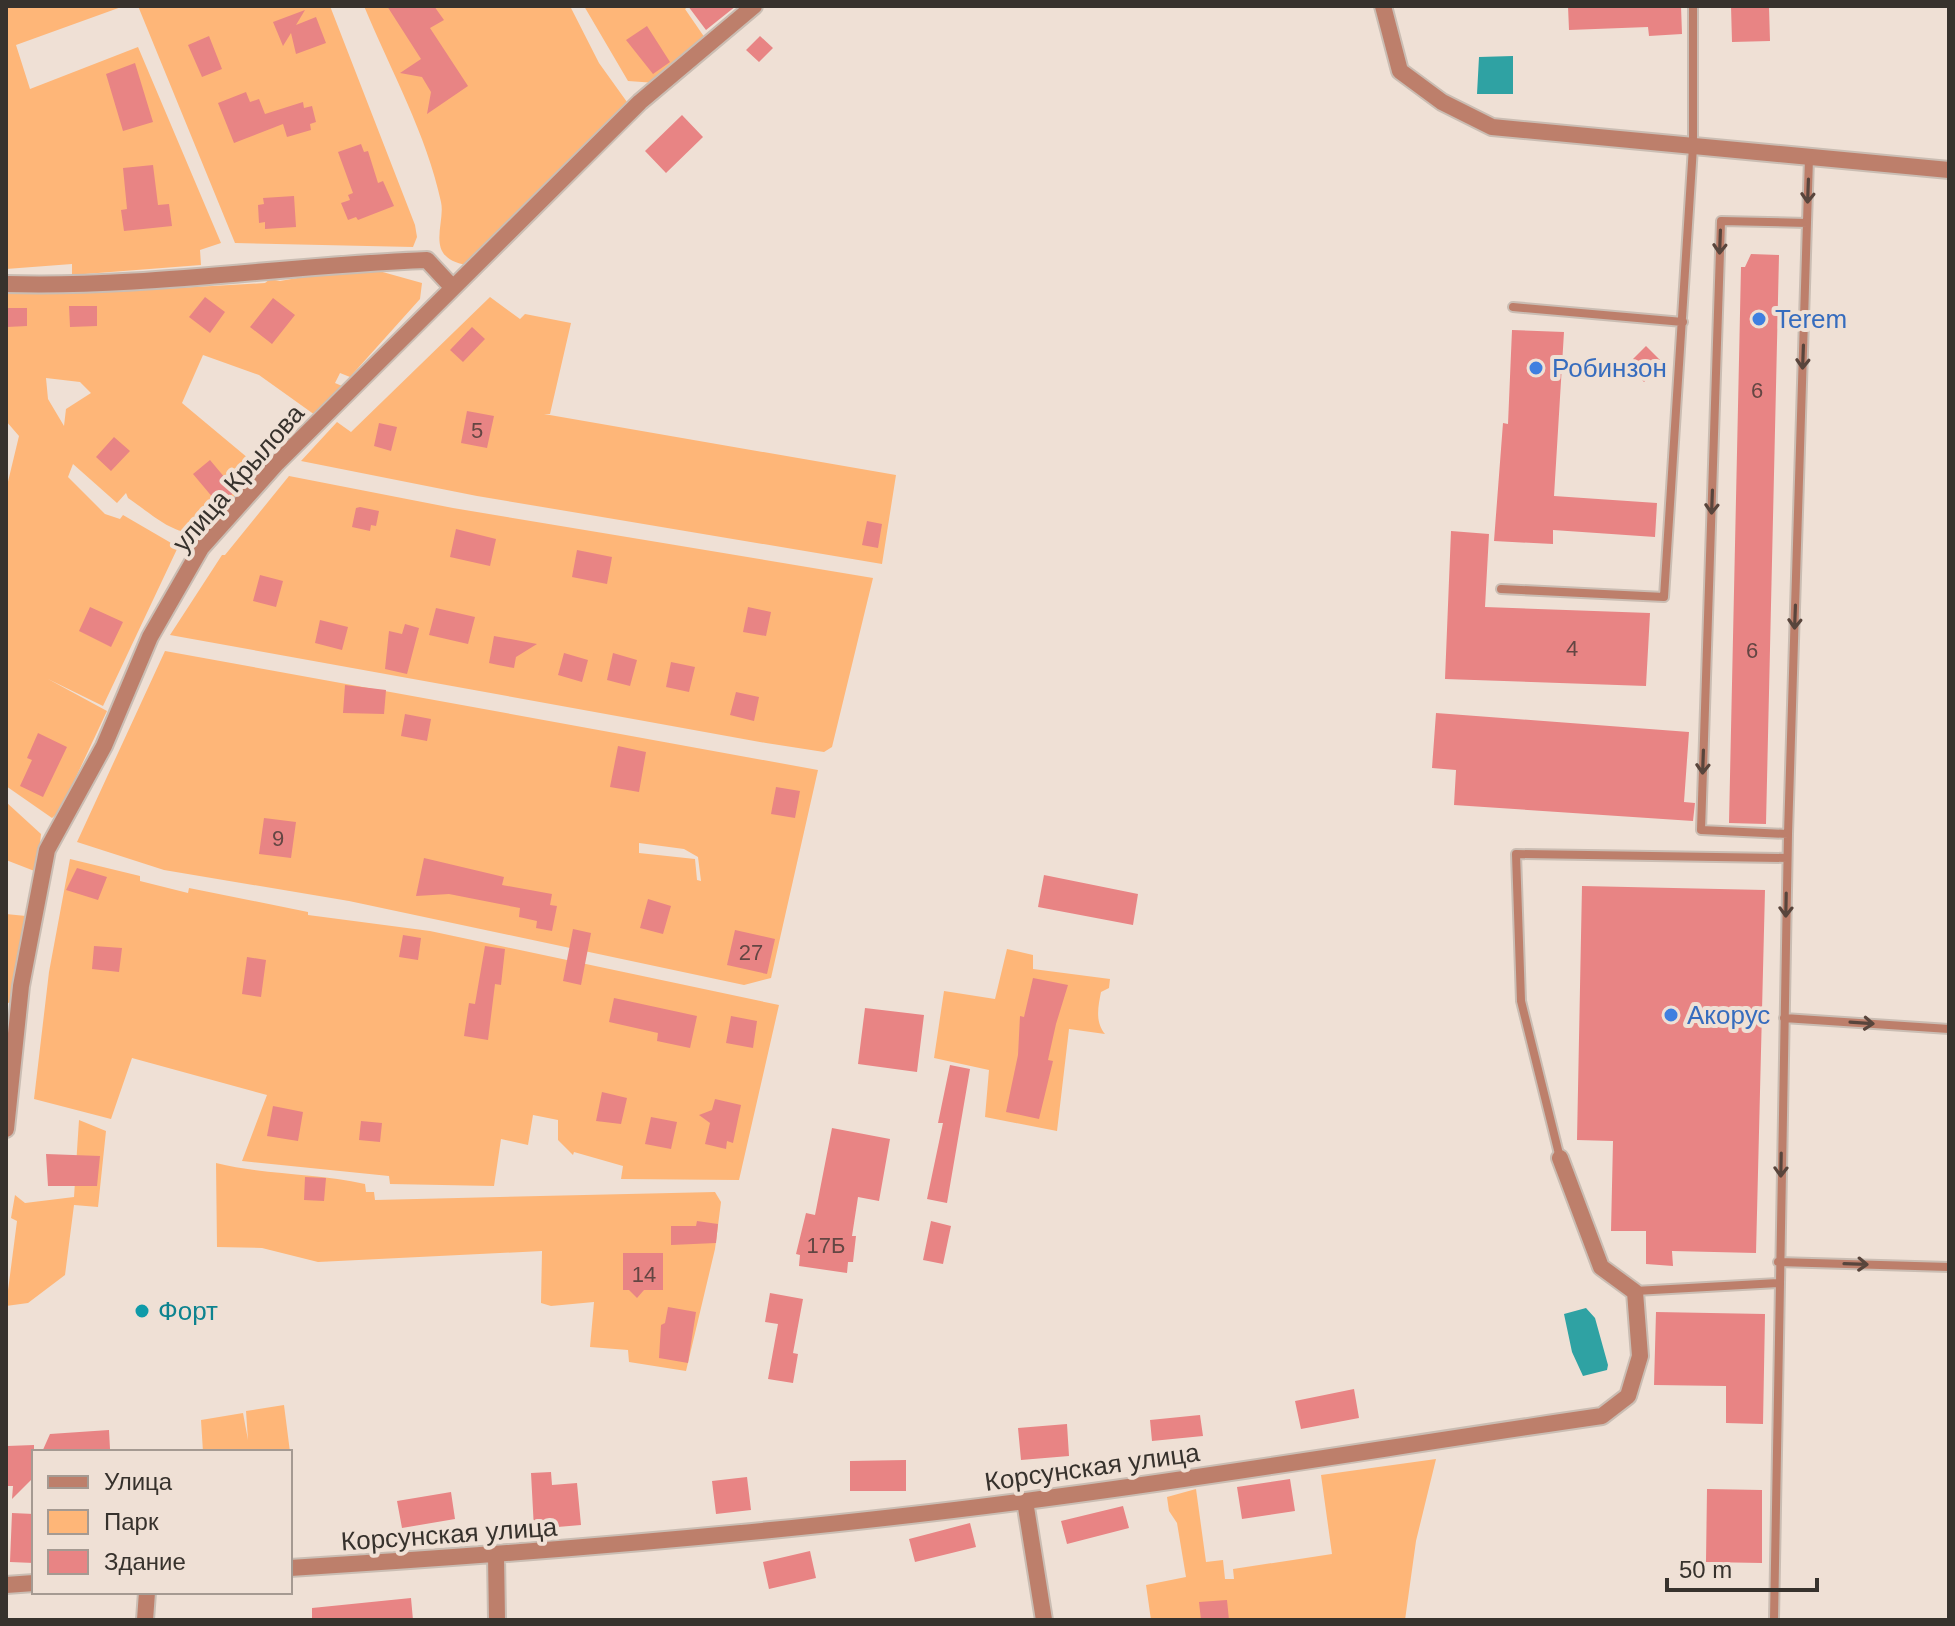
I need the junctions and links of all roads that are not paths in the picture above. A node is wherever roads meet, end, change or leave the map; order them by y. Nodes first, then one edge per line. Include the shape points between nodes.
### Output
1 (754, 6) edge
2 (1383, 6) edge
3 (1693, 6) edge
4 (1693, 147) junction
5 (1809, 158) junction
6 (1949, 170) edge
7 (1807, 223) junction
8 (6, 284) edge
9 (453, 288) junction
10 (1513, 307) dead end
11 (1683, 322) junction
12 (1501, 589) dead end
13 (1788, 834) junction
14 (1787, 858) junction
15 (1784, 1018) junction
16 (1949, 1029) edge
17 (6, 1129) edge
18 (1560, 1158) joint
19 (1778, 1262) junction
20 (1949, 1267) edge
21 (1778, 1283) junction
22 (1635, 1292) junction
23 (1025, 1501) junction
24 (496, 1555) junction
25 (292, 1568) edge
26 (32, 1583) edge
27 (6, 1585) edge
28 (147, 1594) edge
29 (145, 1620) edge
30 (497, 1620) edge
31 (1044, 1620) edge
32 (1774, 1620) edge

1 - 9 street, улица Крылова via 640,102
2 - 4 street via 1400,71 1442,102 1492,127
3 - 4 lane
4 - 5 street
4 - 11 lane
5 - 6 street
5 -> 7 lane
7 -> 13 lane
7 -> 13 lane via 1721,221 1701,830
8 - 9 street via 152,282 427,260
9 - 17 street, улица Крылова via 277,463 201,548 150,637 104,746 47,850 21,986
10 - 11 lane
11 - 12 lane via 1664,597
13 - 14 lane
14 -> 15 lane
14 - 18 lane via 1516,854 1521,1001
15 -> 16 lane
15 -> 19 lane
18 - 22 street via 1601,1267
19 -> 20 lane
19 - 21 lane
21 - 22 lane
21 - 32 lane
22 - 23 street, Корсунская улица via 1640,1356 1628,1396 1602,1416
23 - 24 street, Корсунская улица via 773,1531
23 - 31 street
24 - 25 street, Корсунская улица
24 - 30 street
26 - 27 street
28 - 29 street

